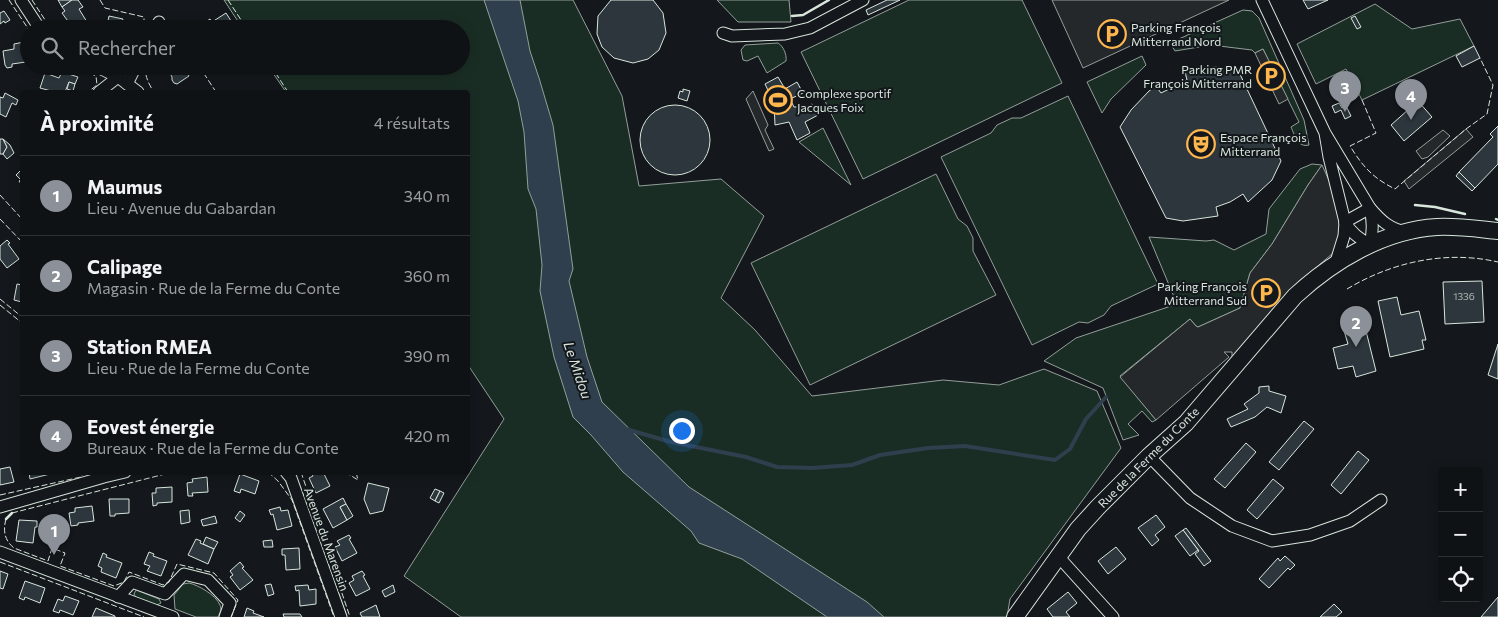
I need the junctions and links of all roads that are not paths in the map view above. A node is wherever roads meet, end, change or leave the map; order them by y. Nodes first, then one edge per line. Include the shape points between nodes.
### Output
1 (21, 0) edge
2 (863, 0) edge
3 (1262, 0) edge
4 (34, 20) edge
5 (723, 33) dead end
6 (112, 75) edge
7 (127, 75) edge
8 (122, 80) junction
9 (103, 90) edge
10 (135, 90) edge
11 (1325, 133) junction
12 (1370, 208) junction
13 (1345, 222) junction
14 (1498, 231) edge
15 (1407, 232) junction
16 (1370, 245) junction
17 (1335, 265) junction
18 (1149, 456) junction
19 (104, 475) edge
20 (288, 475) edge
21 (1382, 500) dead end
22 (1, 508) edge
23 (0, 552) edge
24 (1058, 556) junction
25 (118, 597) junction
26 (172, 617) edge
27 (225, 617) edge
28 (341, 617) edge
29 (1015, 617) edge
30 (1113, 617) edge

1 - 4 street
2 - 5 street via 810,28 785,34 732,36
3 - 11 street
6 - 8 street
7 - 8 street
8 - 9 street
8 - 10 street
11 - 12 street
11 - 13 street
12 - 13 street
12 - 15 street via 1387,225
12 - 16 street via 1373,232
13 - 16 street via 1355,236
13 - 17 street
14 - 15 street, Rue de la Ferme du Conte via 1436,227
15 - 16 street, Rue de la Ferme du Conte
16 - 17 street, Rue de la Ferme du Conte
17 - 18 street, Rue de la Ferme du Conte via 1295,296 1186,423
18 - 21 street via 1190,498 1232,526 1272,540 1310,535 1350,521
18 - 24 street, Rue de la Ferme du Conte via 1098,507
19 - 22 street
20 - 28 street, Avenue du Marensin
23 - 25 street
24 - 29 street, Rue de la Ferme du Conte
24 - 30 street
25 - 26 street
25 - 27 street via 132,582 165,594 184,574 208,580 230,603

